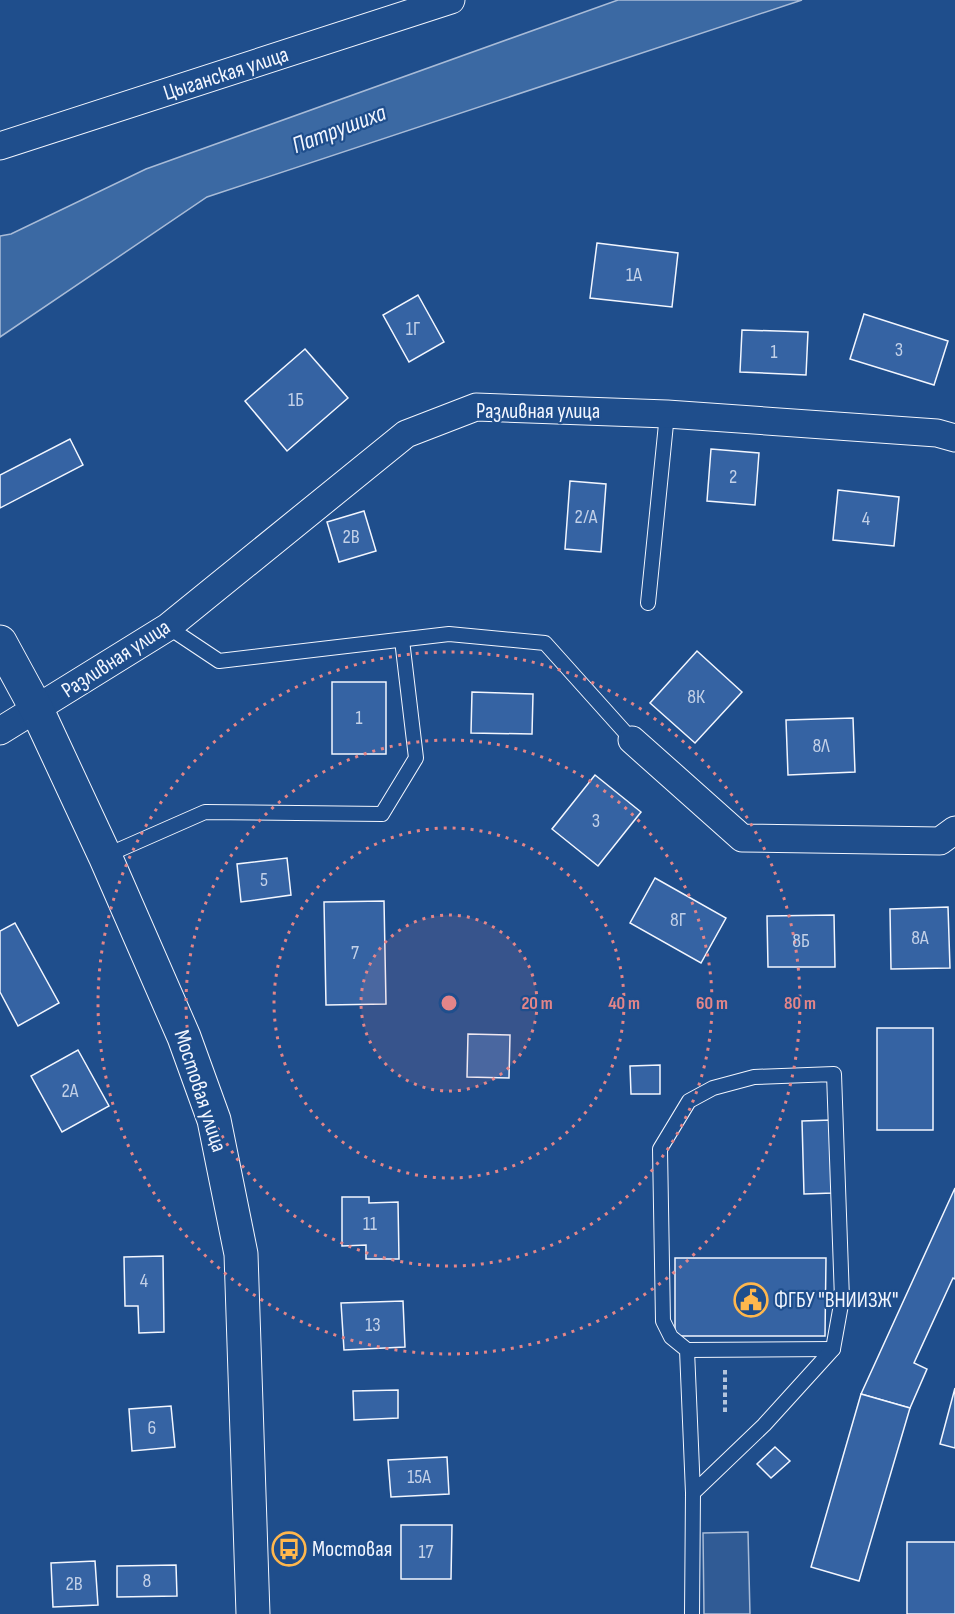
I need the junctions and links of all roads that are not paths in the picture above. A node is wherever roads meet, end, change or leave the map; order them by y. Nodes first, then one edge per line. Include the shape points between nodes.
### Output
1 (451, 0) edge
2 (0, 146) edge
3 (667, 414) junction
4 (955, 438) edge
5 (648, 603) dead end
6 (168, 627) junction
7 (402, 640) junction
8 (0, 642) edge
9 (37, 710) junction
10 (0, 731) edge
11 (632, 740) joint
12 (955, 830) edge
13 (105, 856) junction
14 (833, 1349) junction
15 (687, 1350) junction
16 (693, 1493) junction
17 (253, 1614) edge
18 (692, 1614) edge

1 - 2 street, Цыганская улица
3 - 4 street, Разливная улица via 937,433
3 - 5 lane
3 - 6 street, Разливная улица via 476,407 406,434
6 - 7 lane via 219,661
6 - 9 street, Разливная улица
7 - 11 lane via 449,634 545,643
7 - 13 lane via 416,758 382,814 205,812
8 - 9 street, Мостовая улица
9 - 10 street, Разливная улица
9 - 13 street, Мостовая улица
11 - 12 street via 742,838 940,842
13 - 17 street, Мостовая улица via 184,1037 214,1120 241,1254
14 - 15 lane
14 - 15 lane via 842,1299 834,1074 754,1077 713,1088 689,1101 660,1149 663,1321 671,1337
14 - 16 lane via 764,1425
15 - 16 lane
16 - 18 lane

